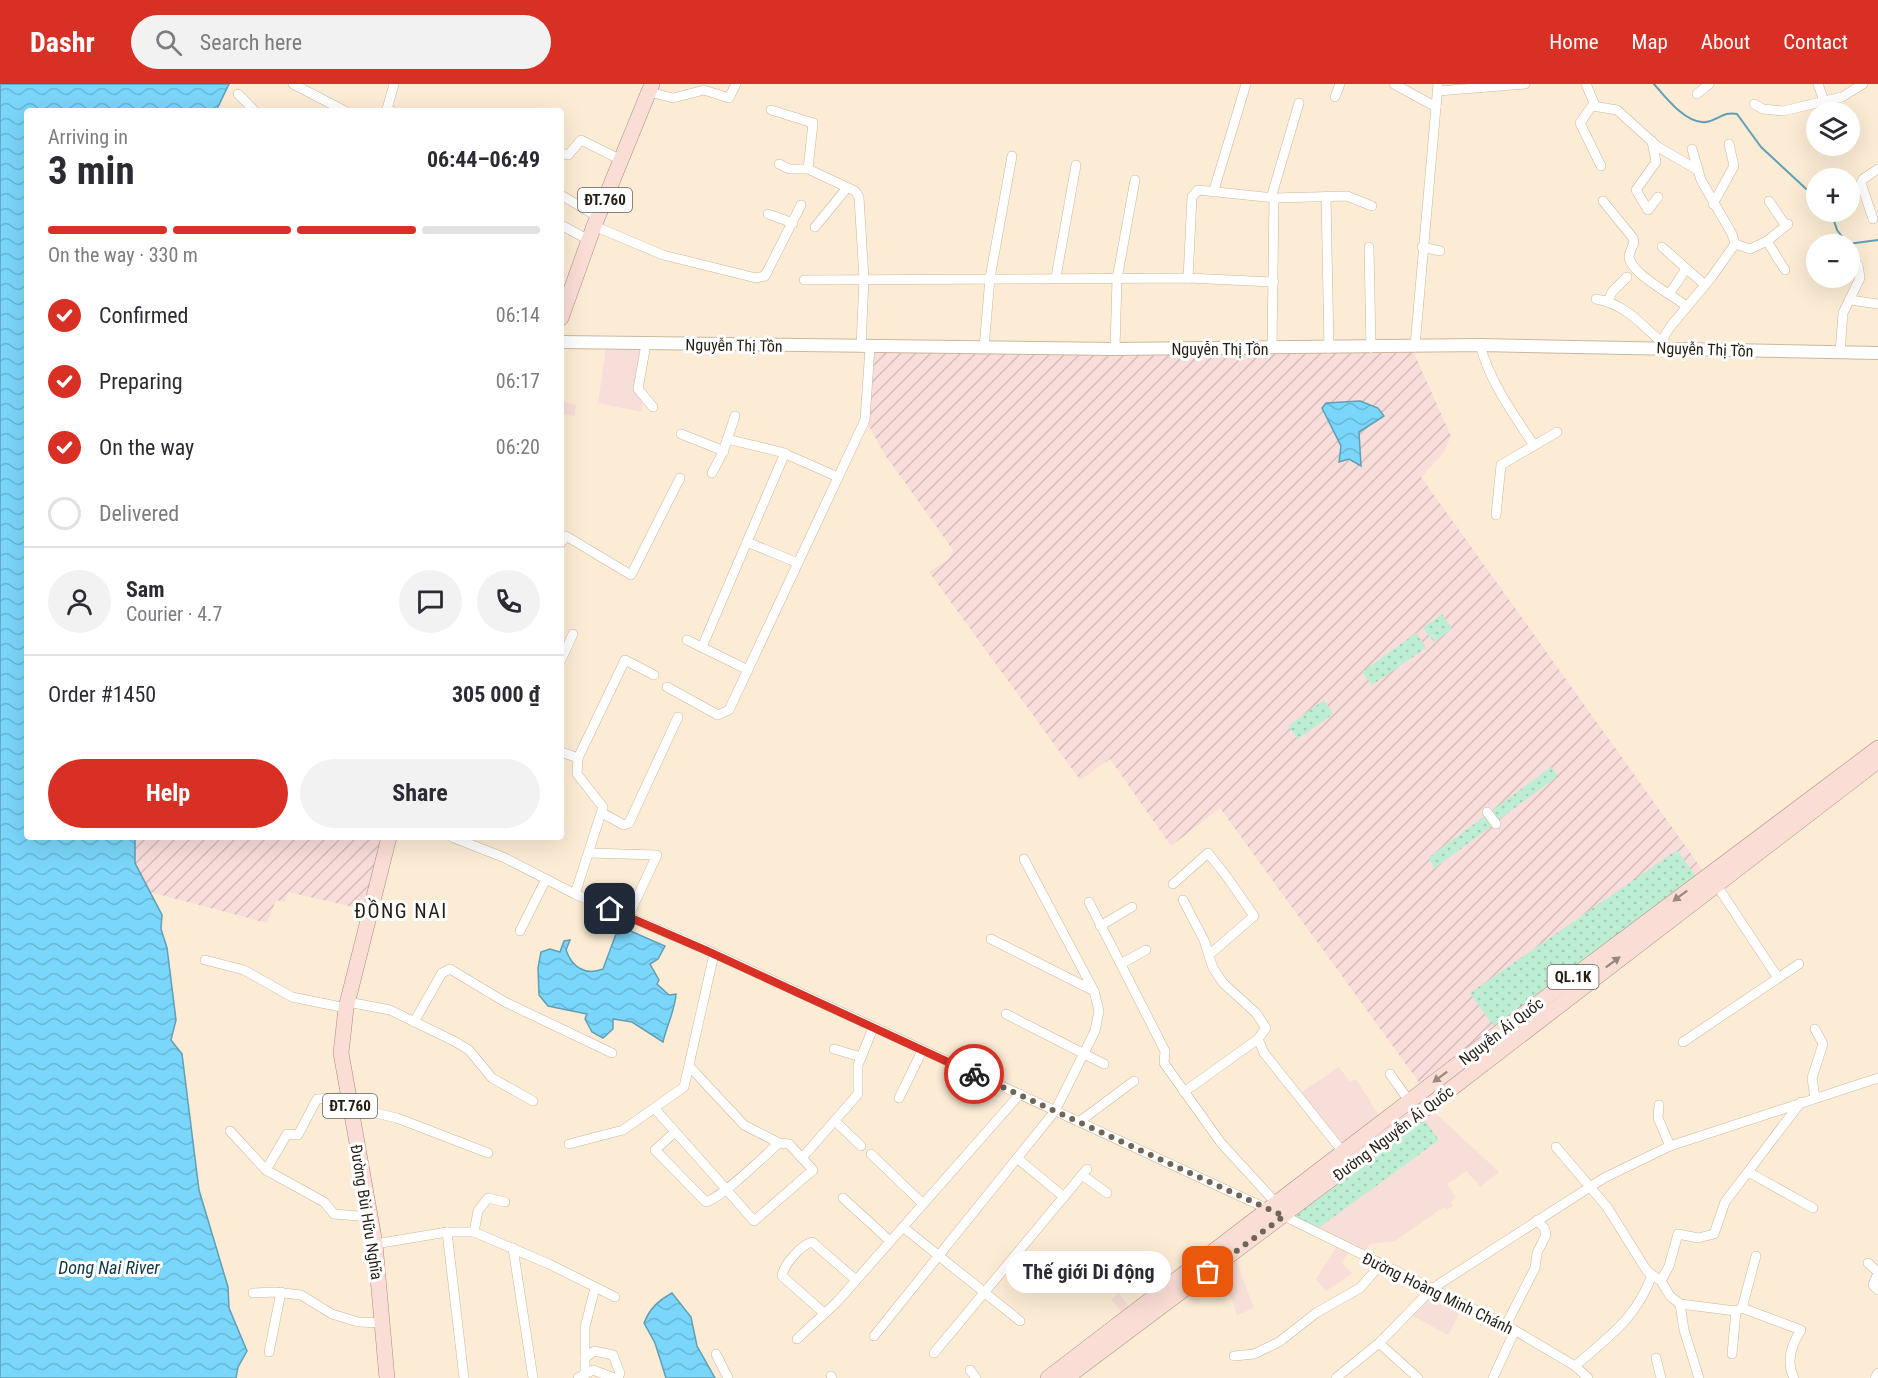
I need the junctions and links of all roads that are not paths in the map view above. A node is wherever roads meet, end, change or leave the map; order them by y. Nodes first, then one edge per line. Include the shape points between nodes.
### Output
1 (293, 84) edge
2 (318, 84) edge
3 (394, 84) edge
4 (736, 84) edge
5 (1246, 84) edge
6 (1340, 84) edge
7 (1394, 84) edge
8 (1525, 84) edge
9 (1586, 84) edge
10 (1708, 84) edge
11 (1818, 84) edge
12 (1863, 84) edge
13 (650, 88) edge
14 (1438, 88) edge
15 (238, 94) dead end
16 (1697, 94) dead end
17 (316, 96) junction
18 (1335, 97) dead end
19 (1824, 101) junction
20 (1299, 103) dead end
21 (1754, 104) dead end
22 (1593, 106) junction
23 (1436, 107) junction
24 (252, 108) edge
25 (339, 108) edge
26 (388, 108) edge
27 (771, 110) dead end
28 (1652, 141) junction
29 (1729, 144) dead end
30 (1692, 149) dead end
31 (564, 154) edge
32 (1012, 156) dead end
33 (621, 160) junction
34 (779, 164) dead end
35 (1076, 165) dead end
36 (1601, 166) dead end
37 (808, 169) junction
38 (1696, 169) junction
39 (1878, 169) edge
40 (1135, 180) dead end
41 (847, 188) junction
42 (1214, 190) junction
43 (1326, 196) junction
44 (1658, 197) dead end
45 (564, 198) edge
46 (1272, 198) junction
47 (1603, 201) dead end
48 (1769, 201) dead end
49 (1713, 204) junction
50 (801, 205) dead end
51 (1372, 206) dead end
52 (768, 214) dead end
53 (1873, 219) dead end
54 (793, 223) junction
55 (564, 225) edge
56 (815, 227) dead end
57 (594, 228) junction
58 (1767, 241) junction
59 (1735, 244) junction
60 (1369, 247) dead end
61 (1422, 247) junction
62 (1662, 247) dead end
63 (1440, 250) dead end
64 (1686, 269) junction
65 (1785, 270) dead end
66 (1627, 277) dead end
67 (990, 278) junction
68 (1056, 278) junction
69 (1188, 278) junction
70 (864, 279) junction
71 (1117, 279) junction
72 (804, 280) dead end
73 (1274, 282) junction
74 (1705, 285) junction
75 (1855, 288) edge
76 (1670, 292) junction
77 (1596, 299) dead end
78 (1850, 300) junction
79 (1608, 302) junction
80 (1878, 304) edge
81 (1686, 306) junction
82 (564, 310) edge
83 (564, 342) edge
84 (646, 344) junction
85 (1480, 345) junction
86 (1660, 345) junction
87 (1415, 346) junction
88 (865, 347) junction
89 (984, 348) junction
90 (1272, 348) junction
91 (1329, 348) junction
92 (1371, 348) junction
93 (1115, 349) junction
94 (1840, 352) junction
95 (1878, 353) edge
96 (653, 407) dead end
97 (735, 416) dead end
98 (1557, 432) dead end
99 (681, 434) dead end
100 (727, 439) junction
101 (1533, 444) junction
102 (724, 451) junction
103 (784, 453) junction
104 (712, 473) dead end
105 (838, 477) junction
106 (680, 478) dead end
107 (1496, 515) dead end
108 (564, 539) edge
109 (747, 542) junction
110 (798, 563) junction
111 (573, 634) dead end
112 (687, 640) dead end
113 (702, 647) junction
114 (564, 654) edge
115 (748, 670) junction
116 (654, 675) dead end
117 (667, 687) dead end
118 (678, 717) dead end
119 (1878, 748) edge
120 (564, 753) edge
121 (578, 758) junction
122 (1878, 761) edge
123 (1487, 812) dead end
124 (602, 813) junction
125 (1496, 825) dead end
126 (388, 840) edge
127 (460, 840) edge
128 (589, 853) junction
129 (1024, 859) dead end
130 (546, 879) junction
131 (1713, 879) junction
132 (1173, 884) dead end
133 (575, 894) junction
134 (1183, 900) dead end
135 (1089, 902) dead end
136 (1132, 907) dead end
137 (628, 917) junction
138 (1100, 926) junction
139 (520, 932) dead end
140 (991, 939) dead end
141 (1146, 950) dead end
142 (714, 954) junction
143 (1209, 955) junction
144 (205, 960) dead end
145 (1121, 964) junction
146 (1799, 964) dead end
147 (1778, 978) junction
148 (1094, 990) junction
149 (347, 1005) junction
150 (1006, 1014) dead end
151 (414, 1022) junction
152 (873, 1029) junction
153 (1815, 1029) dead end
154 (1258, 1039) junction
155 (1683, 1042) dead end
156 (834, 1049) dead end
157 (922, 1051) junction
158 (612, 1053) dead end
159 (1084, 1054) junction
160 (861, 1057) junction
161 (1104, 1064) dead end
162 (690, 1067) junction
163 (1390, 1074) dead end
164 (1878, 1078) edge
165 (1134, 1082) dead end
166 (1184, 1092) junction
167 (1020, 1094) junction
168 (899, 1098) dead end
169 (1815, 1098) junction
170 (532, 1101) dead end
171 (1408, 1101) junction
172 (349, 1102) junction
173 (1802, 1102) junction
174 (1659, 1105) dead end
175 (655, 1109) junction
176 (1777, 1109) junction
177 (1055, 1111) junction
178 (1789, 1119) junction
179 (836, 1122) junction
180 (1079, 1122) junction
181 (230, 1131) dead end
182 (675, 1132) junction
183 (779, 1143) junction
184 (569, 1144) dead end
185 (861, 1146) dead end
186 (1556, 1146) dead end
187 (1671, 1146) junction
188 (1343, 1152) junction
189 (488, 1153) dead end
190 (871, 1154) dead end
191 (802, 1158) junction
192 (1017, 1158) junction
193 (266, 1170) junction
194 (1750, 1173) junction
195 (1588, 1187) junction
196 (726, 1188) junction
197 (1107, 1193) dead end
198 (1064, 1197) junction
199 (843, 1198) dead end
200 (505, 1202) dead end
201 (923, 1204) junction
202 (1813, 1208) dead end
203 (1277, 1210) junction
204 (370, 1217) junction
205 (1536, 1220) junction
206 (903, 1227) junction
207 (447, 1232) junction
208 (474, 1232) junction
209 (890, 1241) junction
210 (375, 1244) junction
211 (513, 1248) junction
212 (938, 1256) junction
213 (1756, 1256) dead end
214 (1868, 1263) dead end
215 (1380, 1265) junction
216 (1878, 1273) edge
217 (1656, 1278) junction
218 (856, 1280) junction
219 (595, 1288) junction
220 (1433, 1288) junction
221 (1878, 1290) edge
222 (281, 1292) junction
223 (983, 1292) junction
224 (254, 1293) dead end
225 (615, 1297) dead end
226 (1680, 1304) junction
227 (1739, 1309) junction
228 (824, 1313) junction
229 (1020, 1321) dead end
230 (382, 1323) junction
231 (1506, 1325) junction
232 (1515, 1330) junction
233 (874, 1336) dead end
234 (797, 1339) dead end
235 (1379, 1343) junction
236 (268, 1352) dead end
237 (934, 1353) dead end
238 (716, 1354) dead end
239 (1732, 1354) dead end
240 (1234, 1356) dead end
241 (585, 1358) junction
242 (1656, 1358) dead end
243 (1575, 1366) junction
244 (1878, 1373) edge
245 (582, 1375) edge
246 (1697, 1377) edge
247 (387, 1378) edge
248 (464, 1378) edge
249 (533, 1378) edge
250 (616, 1378) edge
251 (728, 1378) edge
252 (1048, 1378) edge
253 (1066, 1378) edge
254 (1336, 1378) edge
255 (1418, 1378) edge
256 (1493, 1378) edge
257 (1588, 1378) edge
258 (1661, 1378) edge
259 (1794, 1378) edge
260 (1875, 1378) edge

1 - 17 street
2 - 17 street
3 - 26 street
4 - 13 street via 729,98 704,90 669,98
5 - 42 street
6 - 18 street
7 - 23 street
8 - 14 street
9 - 22 street
10 - 16 street
11 - 19 street
12 - 19 street via 1842,97
13 - 33 main road, ĐT.760
14 - 23 street
15 - 24 street
17 - 25 street
19 - 21 street via 1777,111
20 - 46 street
22 - 28 street via 1612,107
22 - 36 street via 1580,123
23 - 61 street
27 - 37 street via 814,124
28 - 38 street
28 - 44 street via 1656,162 1636,190 1648,210
29 - 49 street via 1734,166
30 - 38 street
31 - 33 street via 568,155 581,140
32 - 67 street
33 - 57 main road, ĐT.760
34 - 37 street via 789,169
35 - 68 street
37 - 41 street
38 - 49 street
39 - 53 street via 1861,183
40 - 71 street
41 - 56 street
41 - 70 street via 857,193 860,202
42 - 46 street
42 - 69 street via 1198,190 1192,197
43 - 46 street
43 - 51 street via 1347,196
43 - 91 street
45 - 57 street
46 - 73 street
47 - 76 street via 1633,238 1631,263 1648,280
48 - 58 street via 1787,225
49 - 59 street
50 - 54 street
52 - 54 street
54 - 57 street via 765,276 756,279 663,255
55 - 57 street
57 - 82 main road, ĐT.760
58 - 59 street via 1749,249
58 - 65 street
59 - 74 street
60 - 92 street
61 - 63 street
61 - 87 street
62 - 64 street
64 - 74 street
64 - 76 street
66 - 79 street
67 - 68 street
67 - 70 street
67 - 89 street
68 - 71 street
69 - 71 street
69 - 73 street
70 - 72 street
70 - 88 street
71 - 93 street
73 - 90 street
74 - 81 street
75 - 78 street
76 - 81 street
77 - 79 street
78 - 80 street
78 - 94 street via 1843,313
79 - 86 street via 1636,318
81 - 86 street
83 - 84 street, Nguyễn Thị Tồn
84 - 88 street, Nguyễn Thị Tồn
84 - 96 street via 639,389
85 - 86 street, Nguyễn Thị Tồn
85 - 87 street, Nguyễn Thị Tồn
85 - 101 street via 1493,382
86 - 94 street, Nguyễn Thị Tồn
87 - 92 street, Nguyễn Thị Tồn
88 - 89 street, Nguyễn Thị Tồn
88 - 105 street via 864,420
89 - 93 street, Nguyễn Thị Tồn
90 - 91 street, Nguyễn Thị Tồn
90 - 93 street, Nguyễn Thị Tồn
91 - 92 street, Nguyễn Thị Tồn
94 - 95 street, Nguyễn Thị Tồn
97 - 100 street
98 - 101 street
99 - 102 street
100 - 102 street
100 - 103 street
101 - 107 street via 1499,468
102 - 104 street
103 - 105 street
103 - 109 street
105 - 110 street
106 - 108 street via 631,575 566,536
109 - 110 street
109 - 113 street
110 - 115 street
111 - 114 street
112 - 113 street
113 - 115 street
115 - 117 street via 729,710 721,716
116 - 121 street via 625,660
118 - 124 street via 629,823 624,825
119 - 131 main road, Nguyễn Ái Quốc / QL.1K
120 - 121 street
121 - 124 street via 577,774 601,803
122 - 131 main road, Nguyễn Ái Quốc / QL.1K
123 - 125 street
124 - 128 street
126 - 149 main road, Đường Bùi Hữu Nghĩa / ĐT.760
127 - 130 street, Đường Hoàng Minh Chánh
128 - 133 street
128 - 137 street via 657,855
129 - 148 street
130 - 133 street, Đường Hoàng Minh Chánh
130 - 139 street
131 - 147 street
131 -> 171 main road, Nguyễn Ái Quốc / QL.1K
203 -> 131 main road, Đường Nguyễn Ái Quốc / QL.1K
132 - 143 street via 1208,853 1254,916
133 - 137 street, Đường Hoàng Minh Chánh
134 - 143 street
135 - 138 street
136 - 138 street
137 - 142 street, Đường Hoàng Minh Chánh
138 - 145 street
140 - 148 street
141 - 145 street
142 - 152 street, Đường Hoàng Minh Chánh
142 - 162 street
143 - 154 street via 1223,983 1265,1023
144 - 149 street via 244,970 292,997
145 - 166 street via 1166,1051 1164,1063
146 - 147 street
147 - 155 street
148 - 159 street via 1099,1011
149 - 151 street via 390,1010
149 - 172 main road, Đường Bùi Hữu Nghĩa / ĐT.760 via 341,1061
150 - 159 street
151 - 158 street via 442,973 450,969 505,1002
151 - 170 street via 469,1050 492,1078
152 - 157 street, Đường Hoàng Minh Chánh
152 - 160 street
153 - 169 street via 1823,1048 1812,1078
154 - 166 street
154 - 188 street via 1264,1053
156 - 160 street
157 - 167 street, Đường Hoàng Minh Chánh
157 - 168 street
159 - 161 street
159 - 177 street
160 - 179 street via 858,1094
162 - 175 street via 684,1087
162 - 183 street via 747,1128
163 - 171 street
164 - 169 street
165 - 180 street
166 - 203 street
167 - 177 street, Đường Hoàng Minh Chánh
167 - 201 street
169 - 173 street
171 - 188 main road, Nguyễn Ái Quốc / QL.1K
172 - 189 street
172 - 193 street via 318,1099 298,1135 288,1134
172 - 204 main road, Đường Bùi Hữu Nghĩa / ĐT.760
173 - 176 street
173 - 178 street
174 - 187 street via 1658,1118
175 - 182 street
175 - 184 street via 618,1132
176 - 178 street
176 - 187 street
177 - 180 street, Đường Hoàng Minh Chánh
177 - 192 street
178 - 194 street
179 - 185 street
179 - 191 street
180 - 203 street, Đường Hoàng Minh Chánh
181 - 193 street
182 - 196 street
182 - 196 street via 656,1152 704,1201
183 - 191 street via 789,1144
183 - 196 street
186 - 195 street
187 - 195 street
188 - 203 main road, Nguyễn Ái Quốc / QL.1K
190 - 201 street
191 - 196 street via 813,1170 755,1221
192 - 198 street
192 - 212 street
193 - 204 street via 324,1202 334,1214
194 - 202 street
194 - 217 street via 1725,1202 1714,1234 1698,1238 1678,1234 1669,1266
195 - 205 street
195 - 217 street via 1607,1207
197 - 198 street via 1085,1172
198 - 223 street
199 - 209 street
200 - 208 street via 488,1198 478,1211
201 - 206 street
203 - 215 street, Đường Hoàng Minh Chánh
203 - 252 main road, Đường Nguyễn Ái Quốc / QL.1K
203 - 253 main road, Đường Nguyễn Ái Quốc / QL.1K
204 - 210 main road, Đường Bùi Hữu Nghĩa / ĐT.760
205 - 220 street
205 - 231 street via 1546,1235 1535,1268
206 - 209 street
206 - 212 street
207 - 208 street
207 - 210 street
207 - 248 street
208 - 211 street
209 - 218 street
210 - 230 main road, Đường Bùi Hữu Nghĩa / ĐT.760
211 - 219 street
211 - 249 street
212 - 223 street
212 - 233 street
213 - 227 street
214 - 216 street
215 - 220 street, Đường Hoàng Minh Chánh
215 - 240 street via 1360,1288 1316,1313 1279,1342 1254,1354
216 - 221 street via 1874,1285
217 - 226 street
217 - 243 street via 1629,1318
218 - 228 street
218 - 228 street via 812,1242 804,1246 782,1275
219 - 225 street
219 - 241 street via 585,1327
220 - 231 street, Đường Hoàng Minh Chánh
220 - 235 street
222 - 224 street
222 - 230 street via 301,1295 332,1314 358,1322
222 - 236 street
223 - 229 street
223 - 237 street
226 - 227 street
226 - 246 street
227 - 239 street
227 - 259 street via 1801,1330 1792,1343
228 - 234 street
230 - 247 main road, Đường Bùi Hữu Nghĩa / ĐT.760
231 - 232 street, Đường Hoàng Minh Chánh
232 - 243 street, Đường Hoàng Minh Chánh
232 - 256 street
235 - 254 street
235 - 255 street
238 - 251 street
241 - 245 street
241 - 250 street via 594,1352 613,1355 620,1373
242 - 258 street
243 - 257 street, Đường Hoàng Minh Chánh
244 - 260 street
245 - 250 street via 593,1370

